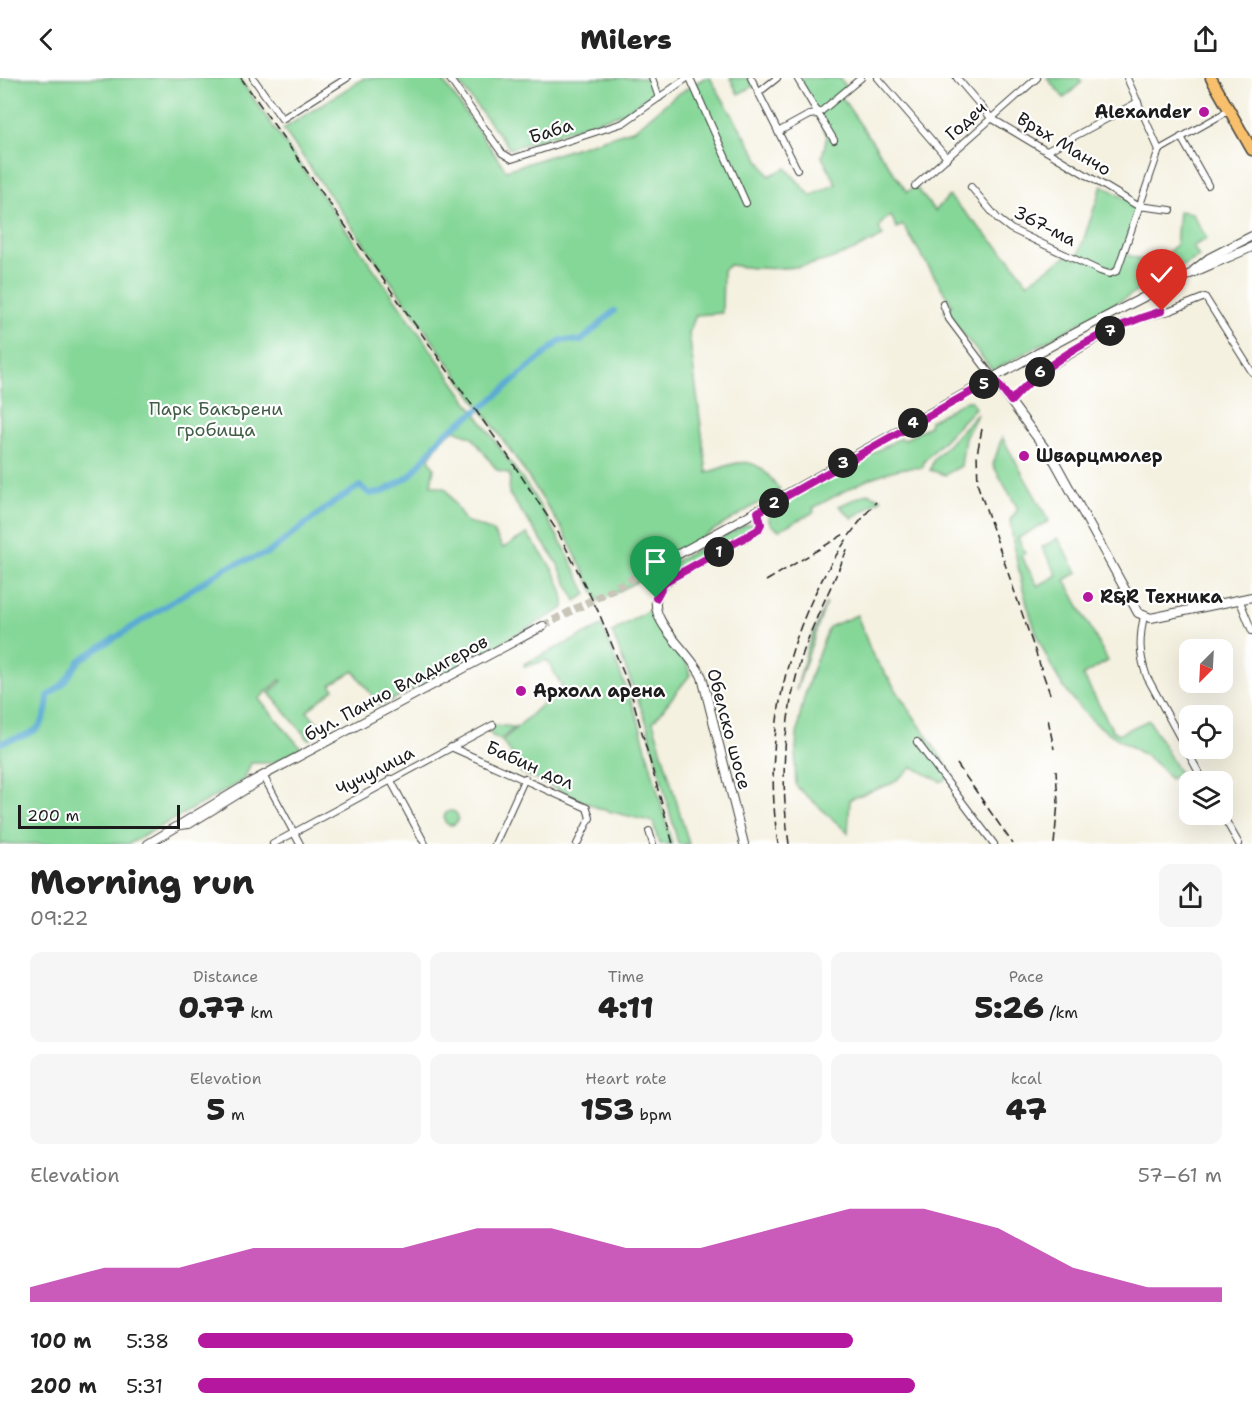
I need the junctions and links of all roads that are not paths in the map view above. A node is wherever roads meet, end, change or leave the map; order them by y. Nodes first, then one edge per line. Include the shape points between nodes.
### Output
1 (253, 78) edge
2 (347, 78) edge
3 (449, 78) edge
4 (652, 78) edge
5 (689, 78) edge
6 (751, 78) edge
7 (777, 78) edge
8 (797, 78) edge
9 (861, 78) edge
10 (878, 78) edge
11 (957, 78) edge
12 (1127, 78) edge
13 (1211, 78) edge
14 (1033, 79) edge
15 (758, 93) junction
16 (659, 98) junction
17 (1138, 102) junction
18 (1230, 110) junction
19 (818, 114) junction
20 (991, 118) junction
21 (778, 132) junction
22 (1181, 137) junction
23 (834, 140) dead end
24 (1159, 150) junction
25 (1252, 150) edge
26 (1047, 151) junction
27 (947, 158) junction
28 (797, 169) dead end
29 (1208, 185) dead end
30 (915, 186) dead end
31 (971, 187) dead end
32 (746, 203) dead end
33 (1138, 206) junction
34 (1171, 210) dead end
35 (1252, 236) edge
36 (1252, 247) edge
37 (1188, 275) junction
38 (944, 304) dead end
39 (1252, 372) edge
40 (994, 379) junction
41 (1011, 401) junction
42 (758, 512) junction
43 (645, 573) tunnel mouth
44 (1252, 597) edge
45 (1239, 599) junction
46 (1144, 616) junction
47 (543, 626) tunnel mouth
48 (1252, 631) edge
49 (493, 725) dead end
50 (917, 742) dead end
51 (451, 747) junction
52 (1198, 771) edge
53 (264, 777) junction
54 (525, 778) junction
55 (390, 779) junction
56 (1228, 825) edge
57 (649, 831) dead end
58 (294, 833) junction
59 (148, 844) edge
60 (273, 844) edge
61 (300, 844) edge
62 (425, 844) edge
63 (495, 844) edge
64 (577, 844) edge
65 (652, 844) edge
66 (744, 844) edge
67 (994, 844) edge
68 (1239, 844) edge

1 - 2 street via 282,119
3 - 16 street, Баба via 502,153 512,159 623,123
4 - 16 street
5 - 16 street, Баба
5 - 32 street
6 - 15 street
7 - 15 street
8 - 19 street
9 - 19 street
10 - 27 street
11 - 20 street, Връх Манчо
12 - 17 street
13 - 18 main road
14 - 20 street, Годеч
15 - 21 street
17 - 24 street
17 - 26 street
18 - 22 street
18 - 25 main road
19 - 21 street
19 - 23 street
20 - 26 street, Връх Манчо
20 - 27 street, Годеч
21 - 28 street
22 - 24 street
22 - 29 street
24 - 33 street
26 - 33 street, Връх Манчо
27 - 30 street, Годеч
31 - 33 street, 367-ма via 1011,229 1109,274 1117,272
33 - 34 street, Връх Манчо
35 - 37 street via 1209,258
36 - 37 street
37 - 40 street
38 - 40 street via 949,320
39 - 41 street via 1205,297 1124,323 1036,375
40 - 41 street
40 - 42 street
41 - 46 street via 1055,462 1132,606
42 - 43 street
42 - 66 street, Обелско шосе via 758,530 668,580 659,590 655,604 662,626 693,658 702,676
44 - 45 street
45 - 46 street via 1151,618
45 - 48 street
46 - 52 street via 1141,661
47 - 53 street, бул. Панчо Владигеров
49 - 51 street, Чучулица
50 - 67 street
51 - 54 street, Бабин дол
51 - 55 street, Чучулица
53 - 58 street
53 - 59 street, бул. Панчо Владигеров
54 - 63 street
54 - 64 street, Бабин дол via 589,811 590,818
55 - 58 street, Чучулица
55 - 62 street
56 - 68 street
57 - 65 street
58 - 60 street, Чучулица
58 - 61 street

